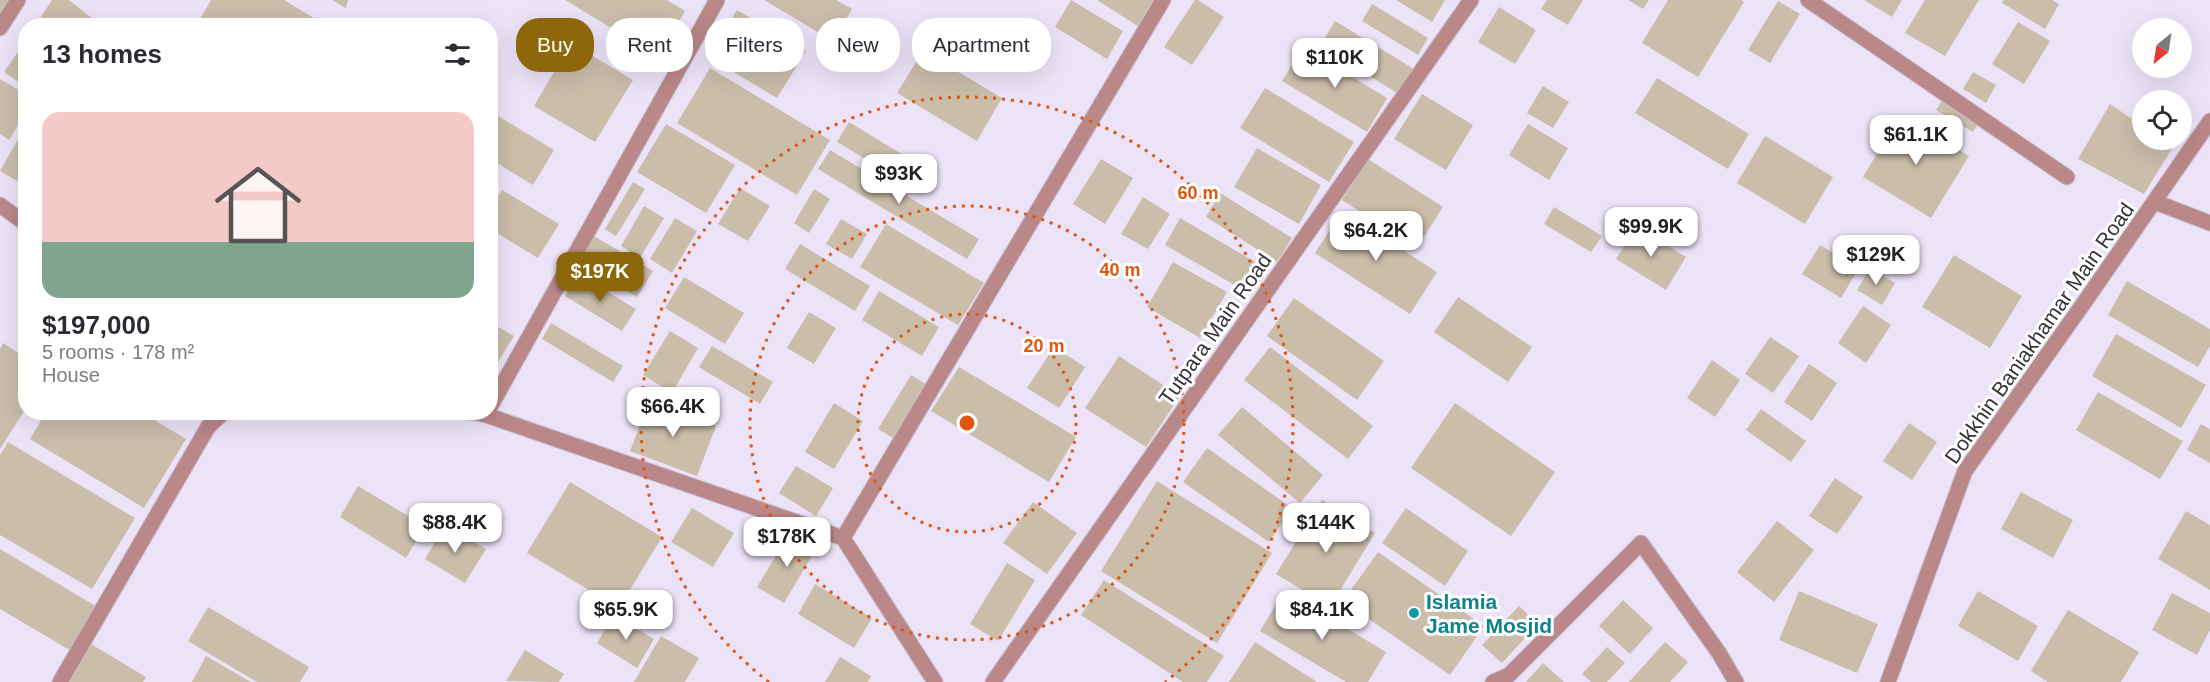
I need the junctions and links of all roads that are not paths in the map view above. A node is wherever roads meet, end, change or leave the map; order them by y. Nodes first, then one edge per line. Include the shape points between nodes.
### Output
1 (18, 0) edge
2 (717, 0) edge
3 (1163, 0) edge
4 (1471, 0) edge
5 (1808, 0) edge
6 (0, 28) edge
7 (2210, 121) edge
8 (2067, 177) dead end
9 (2155, 202) junction
10 (0, 205) edge
11 (18, 218) edge
12 (2210, 223) edge
13 (498, 394) edge
14 (498, 416) edge
15 (215, 420) edge
16 (843, 538) junction
17 (60, 682) edge
18 (935, 682) edge
19 (993, 682) edge
20 (1493, 682) edge
21 (1736, 682) edge
22 (1888, 682) edge

1 - 6 street
2 - 13 street
3 - 16 street
4 - 19 street, Tutpara Main Road
5 - 8 street
7 - 9 street, Dokkhin Baniakhamar Main Road
9 - 12 street
9 - 22 street, Dokkhin Baniakhamar Main Road via 1965,471
10 - 11 street
14 - 16 street
15 - 17 street
16 - 18 street
20 - 21 street via 1509,675 1641,543

